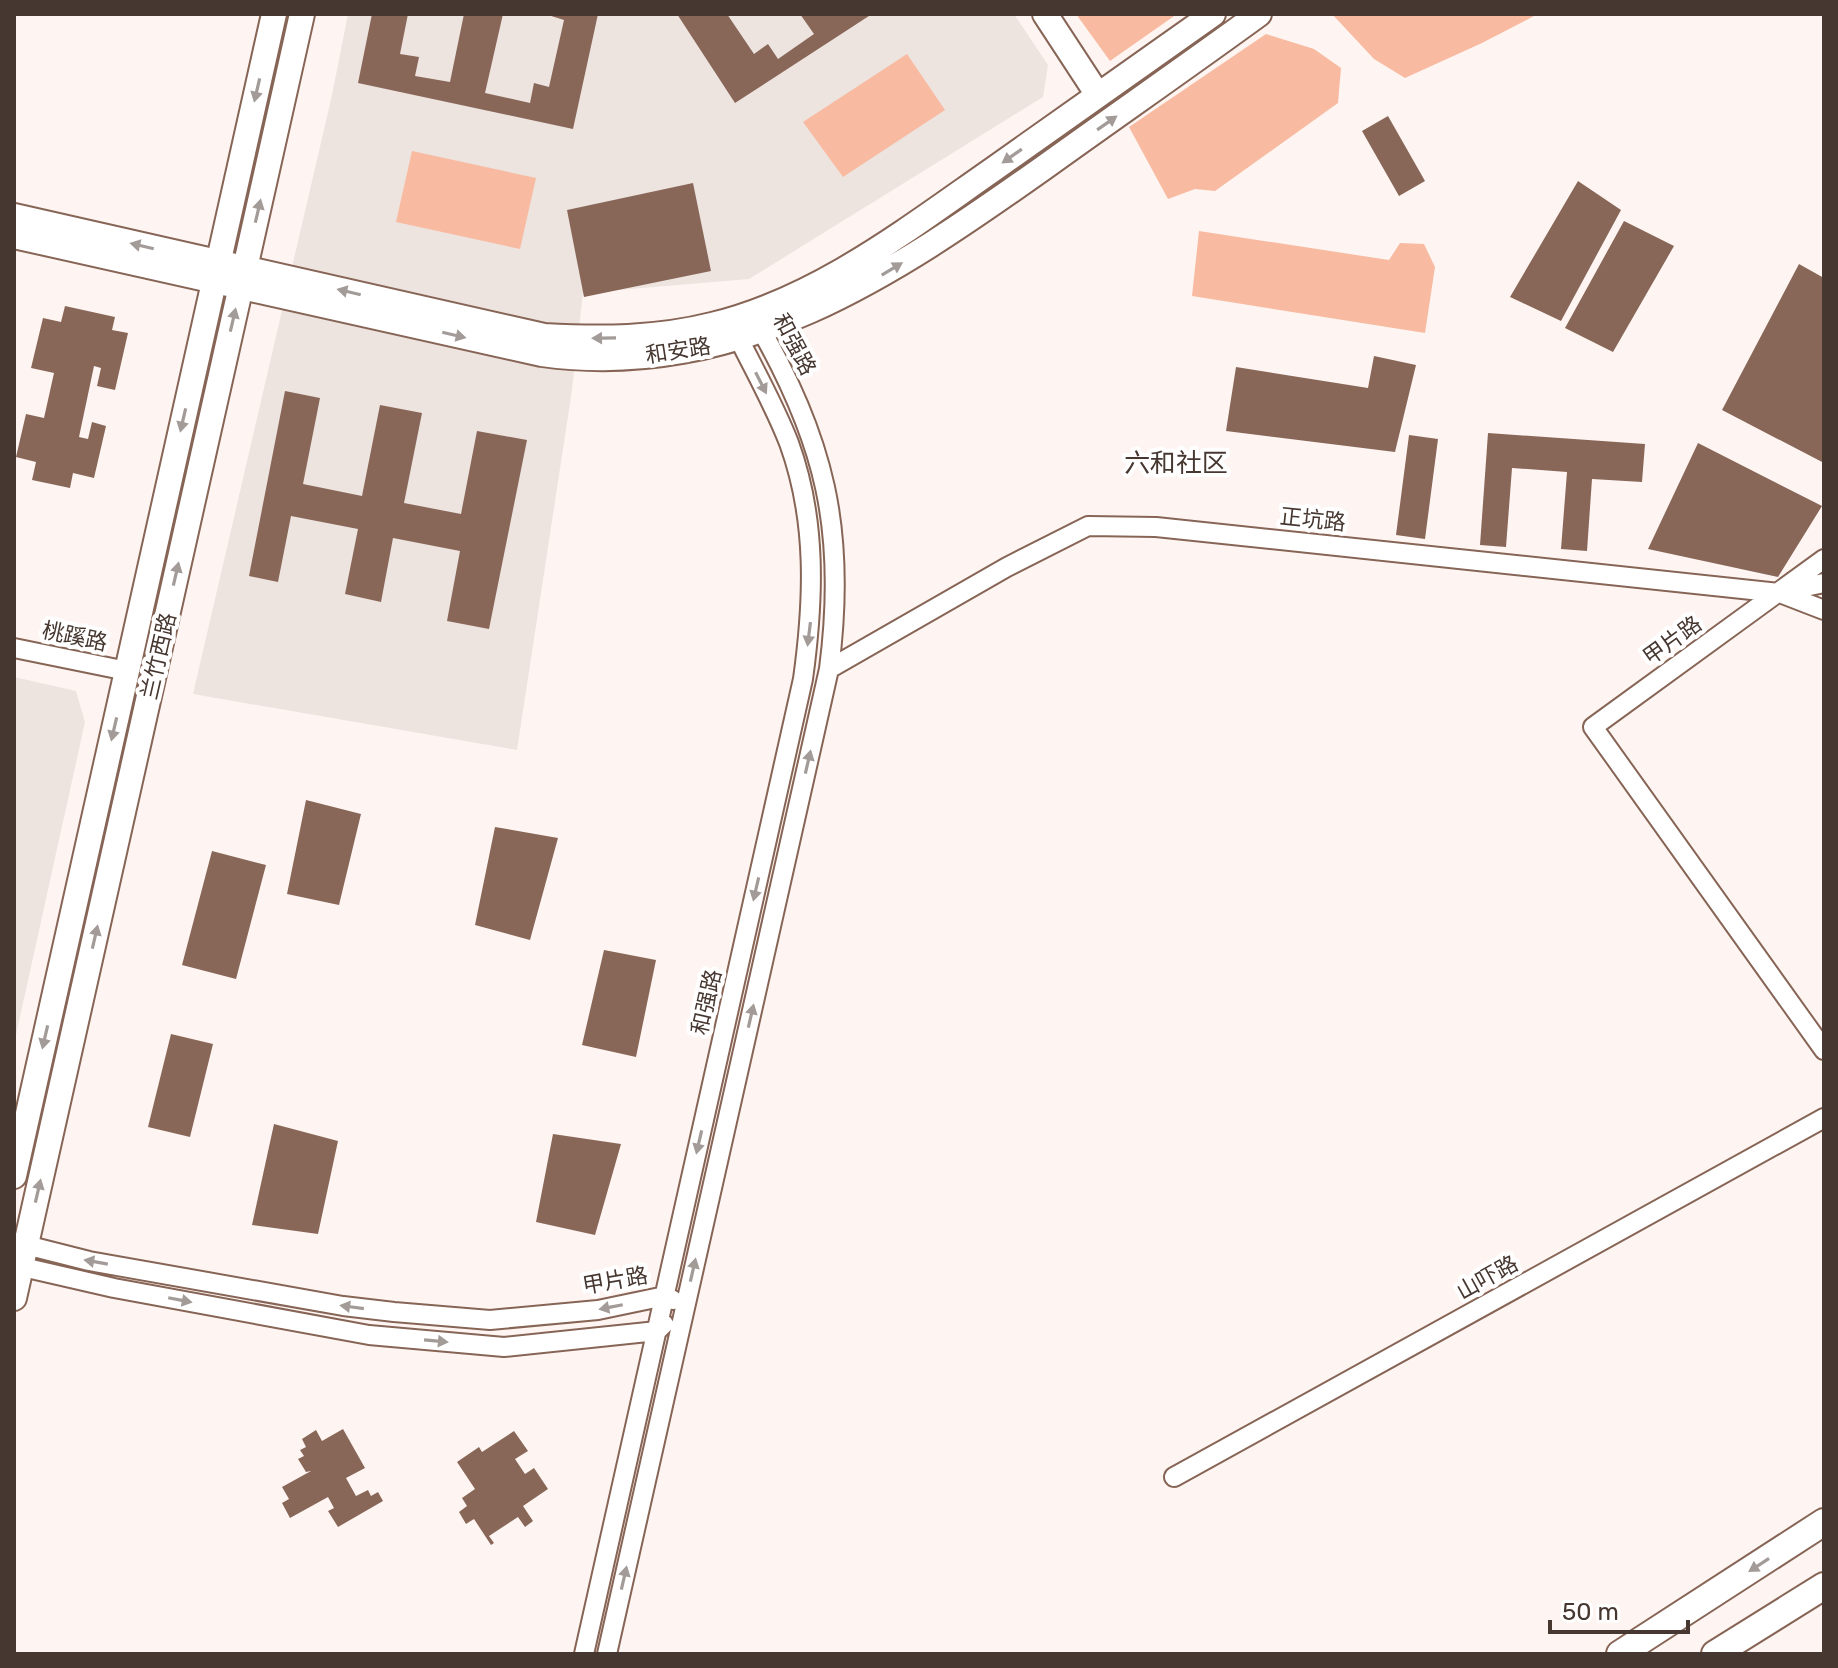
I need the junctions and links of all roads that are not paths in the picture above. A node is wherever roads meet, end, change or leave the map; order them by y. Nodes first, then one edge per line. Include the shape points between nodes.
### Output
1 (274, 14) edge
2 (302, 14) edge
3 (1045, 14) edge
4 (1213, 14) edge
5 (1259, 14) edge
6 (1098, 95) junction
7 (14, 216) edge
8 (14, 236) edge
9 (216, 272) junction
10 (243, 278) junction
11 (818, 296) junction
12 (751, 328) junction
13 (1824, 559) edge
14 (1824, 583) edge
15 (1780, 593) junction
16 (1824, 610) edge
17 (14, 648) edge
18 (829, 669) junction
19 (127, 671) junction
20 (1824, 1050) edge
21 (1824, 1118) edge
22 (14, 1176) edge
23 (19, 1255) edge
24 (665, 1296) junction
25 (14, 1298) edge
26 (685, 1306) junction
27 (657, 1331) junction
28 (1174, 1477) dead end
29 (1824, 1522) edge
30 (1824, 1586) edge
31 (584, 1654) edge
32 (607, 1654) edge
33 (1620, 1654) edge
34 (1715, 1654) edge

1 -> 9 street, 兰竹西路
10 -> 2 street, 兰竹西路
3 - 6 street
4 - 6 street, 和安路
11 -> 5 street, 和安路 via 852,293 932,244
6 -> 11 street, 和安路
9 -> 7 street, 和安路
8 - 9 street, 和安路
9 - 10 street, 和安路
9 -> 19 street, 兰竹西路
10 - 12 street, 和安路 via 567,358 654,355
23 -> 10 street, 兰竹西路
11 - 12 street, 和安路
12 - 18 street, 和强路 via 793,389 825,486 837,582
12 -> 24 street, 和强路 via 808,518 811,619 803,679
13 - 15 street, 甲片路
14 - 15 street, 甲片路
15 - 16 street, 正坑路
15 - 18 street, 正坑路 via 1156,527 1088,526
15 - 20 street, 甲片路 via 1593,727
17 - 19 street, 桃蹊路
26 -> 18 street, 和强路
19 -> 22 street, 兰竹西路
21 - 28 street, 山吓路
24 -> 23 street, 甲片路 via 598,1310 490,1320 343,1306 89,1261
23 - 25 street, 兰竹西路
23 -> 27 street via 114,1288 369,1335 504,1347
24 - 26 street, 甲片路
24 - 27 street, 和强路
26 - 27 street
32 -> 26 street, 和强路
27 - 31 street, 和强路
29 -> 33 main road
30 - 34 main road

